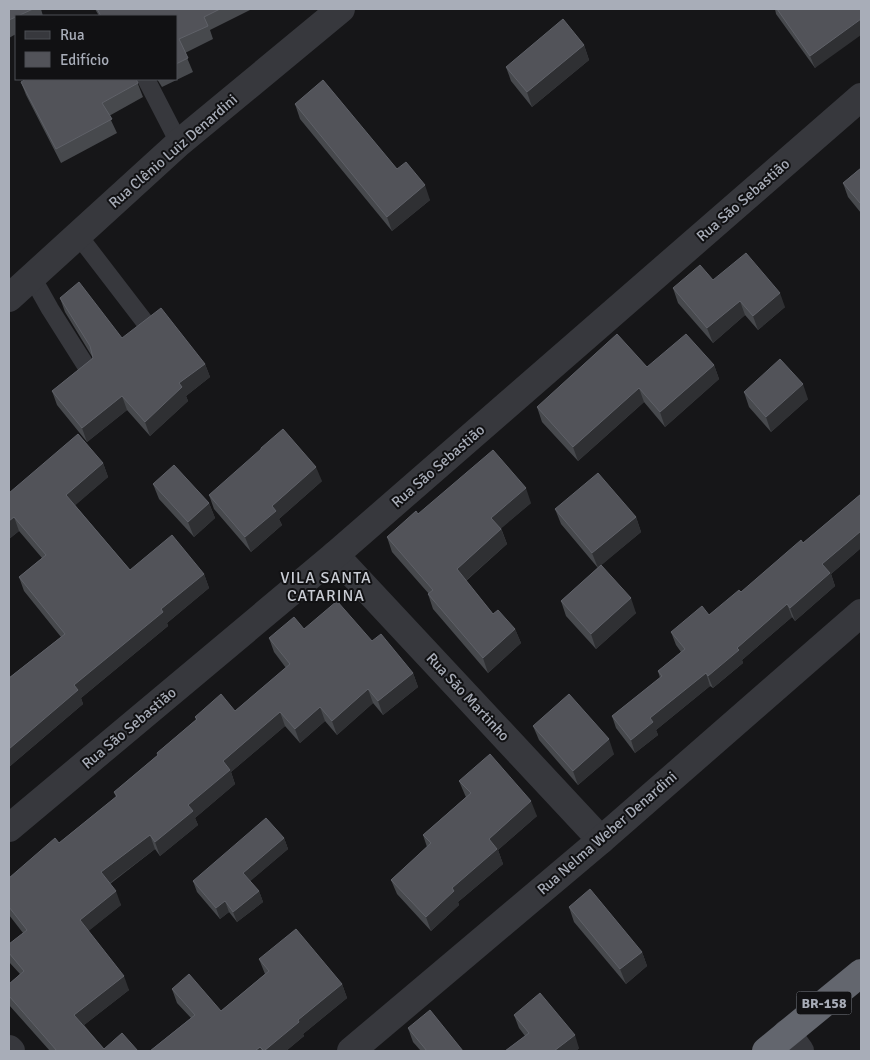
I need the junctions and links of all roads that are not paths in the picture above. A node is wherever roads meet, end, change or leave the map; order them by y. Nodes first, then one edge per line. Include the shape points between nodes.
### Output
1 (341, 9) edge
2 (147, 80) edge
3 (861, 97) edge
4 (179, 143) junction
5 (78, 235) junction
6 (32, 277) junction
7 (9, 298) edge
8 (144, 321) edge
9 (86, 366) edge
10 (335, 555) junction
11 (861, 613) edge
12 (9, 828) edge
13 (601, 840) junction
14 (861, 974) edge
15 (794, 1042) edge
16 (351, 1051) edge
17 (766, 1051) edge

1 - 4 street, Rua Clênio Luiz Denardini
2 - 4 lane
3 - 10 street, Rua São Sebastião
4 - 5 street, Rua Clênio Luiz Denardini
5 - 6 street, Rua Clênio Luiz Denardini
5 - 8 lane
6 - 7 street, Rua Clênio Luiz Denardini
6 - 9 lane
10 - 12 street, Rua São Sebastião
10 - 13 street, Rua São Martinho
11 - 13 street, Rua Nelma Weber Denardini
13 - 16 street, Rua Nelma Weber Denardini
14 - 15 highway, BR-158
15 - 17 highway, BR-158

